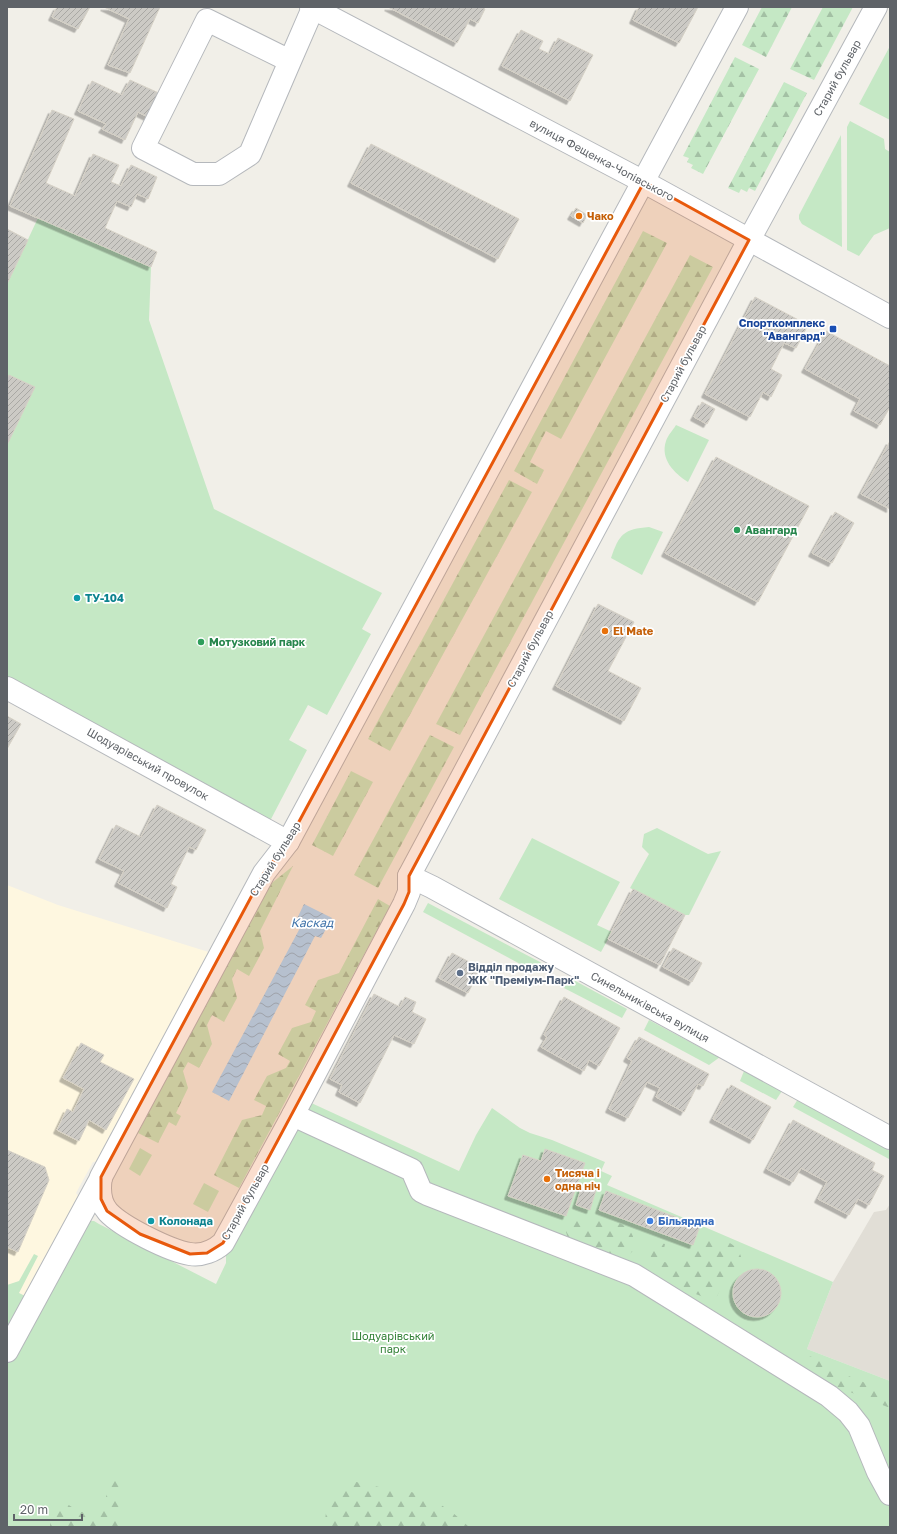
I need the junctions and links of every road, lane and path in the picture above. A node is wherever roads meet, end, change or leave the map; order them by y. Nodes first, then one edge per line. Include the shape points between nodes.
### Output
1 (737, 7) edge
2 (312, 8) edge
3 (880, 10) edge
4 (290, 61) junction
5 (644, 182) junction
6 (749, 240) junction
7 (890, 317) edge
8 (7, 688) edge
9 (288, 842) junction
10 (409, 876) junction
11 (293, 1115) junction
12 (890, 1138) edge
13 (101, 1177) junction
14 (7, 1351) edge
15 (890, 1494) edge

1 - 5 street, Старий бульвар
2 - 4 street
2 - 5 street, вулиця Фещенка-Чопівського
3 - 6 street, Старий бульвар
4 - 4 street via 250,154 219,174 193,174 143,148 207,20
5 - 6 street, вулиця Фещенка-Чопівського
5 - 9 street, Старий бульвар
6 - 7 street, вулиця Фещенка-Чопівського
6 - 10 street, Старий бульвар
8 - 9 street, Шодуарівський провулок
9 - 13 street, Старий бульвар via 264,873
10 - 11 street, Старий бульвар via 409,892 404,904
10 - 12 street, Синельниківська вулиця
11 - 13 street, Старий бульвар via 224,1243 207,1253 190,1254 175,1250 140,1234 118,1220 108,1212 101,1199
11 - 15 street via 412,1170 421,1191 427,1194 634,1276 829,1396 848,1412 859,1426
13 - 14 street

